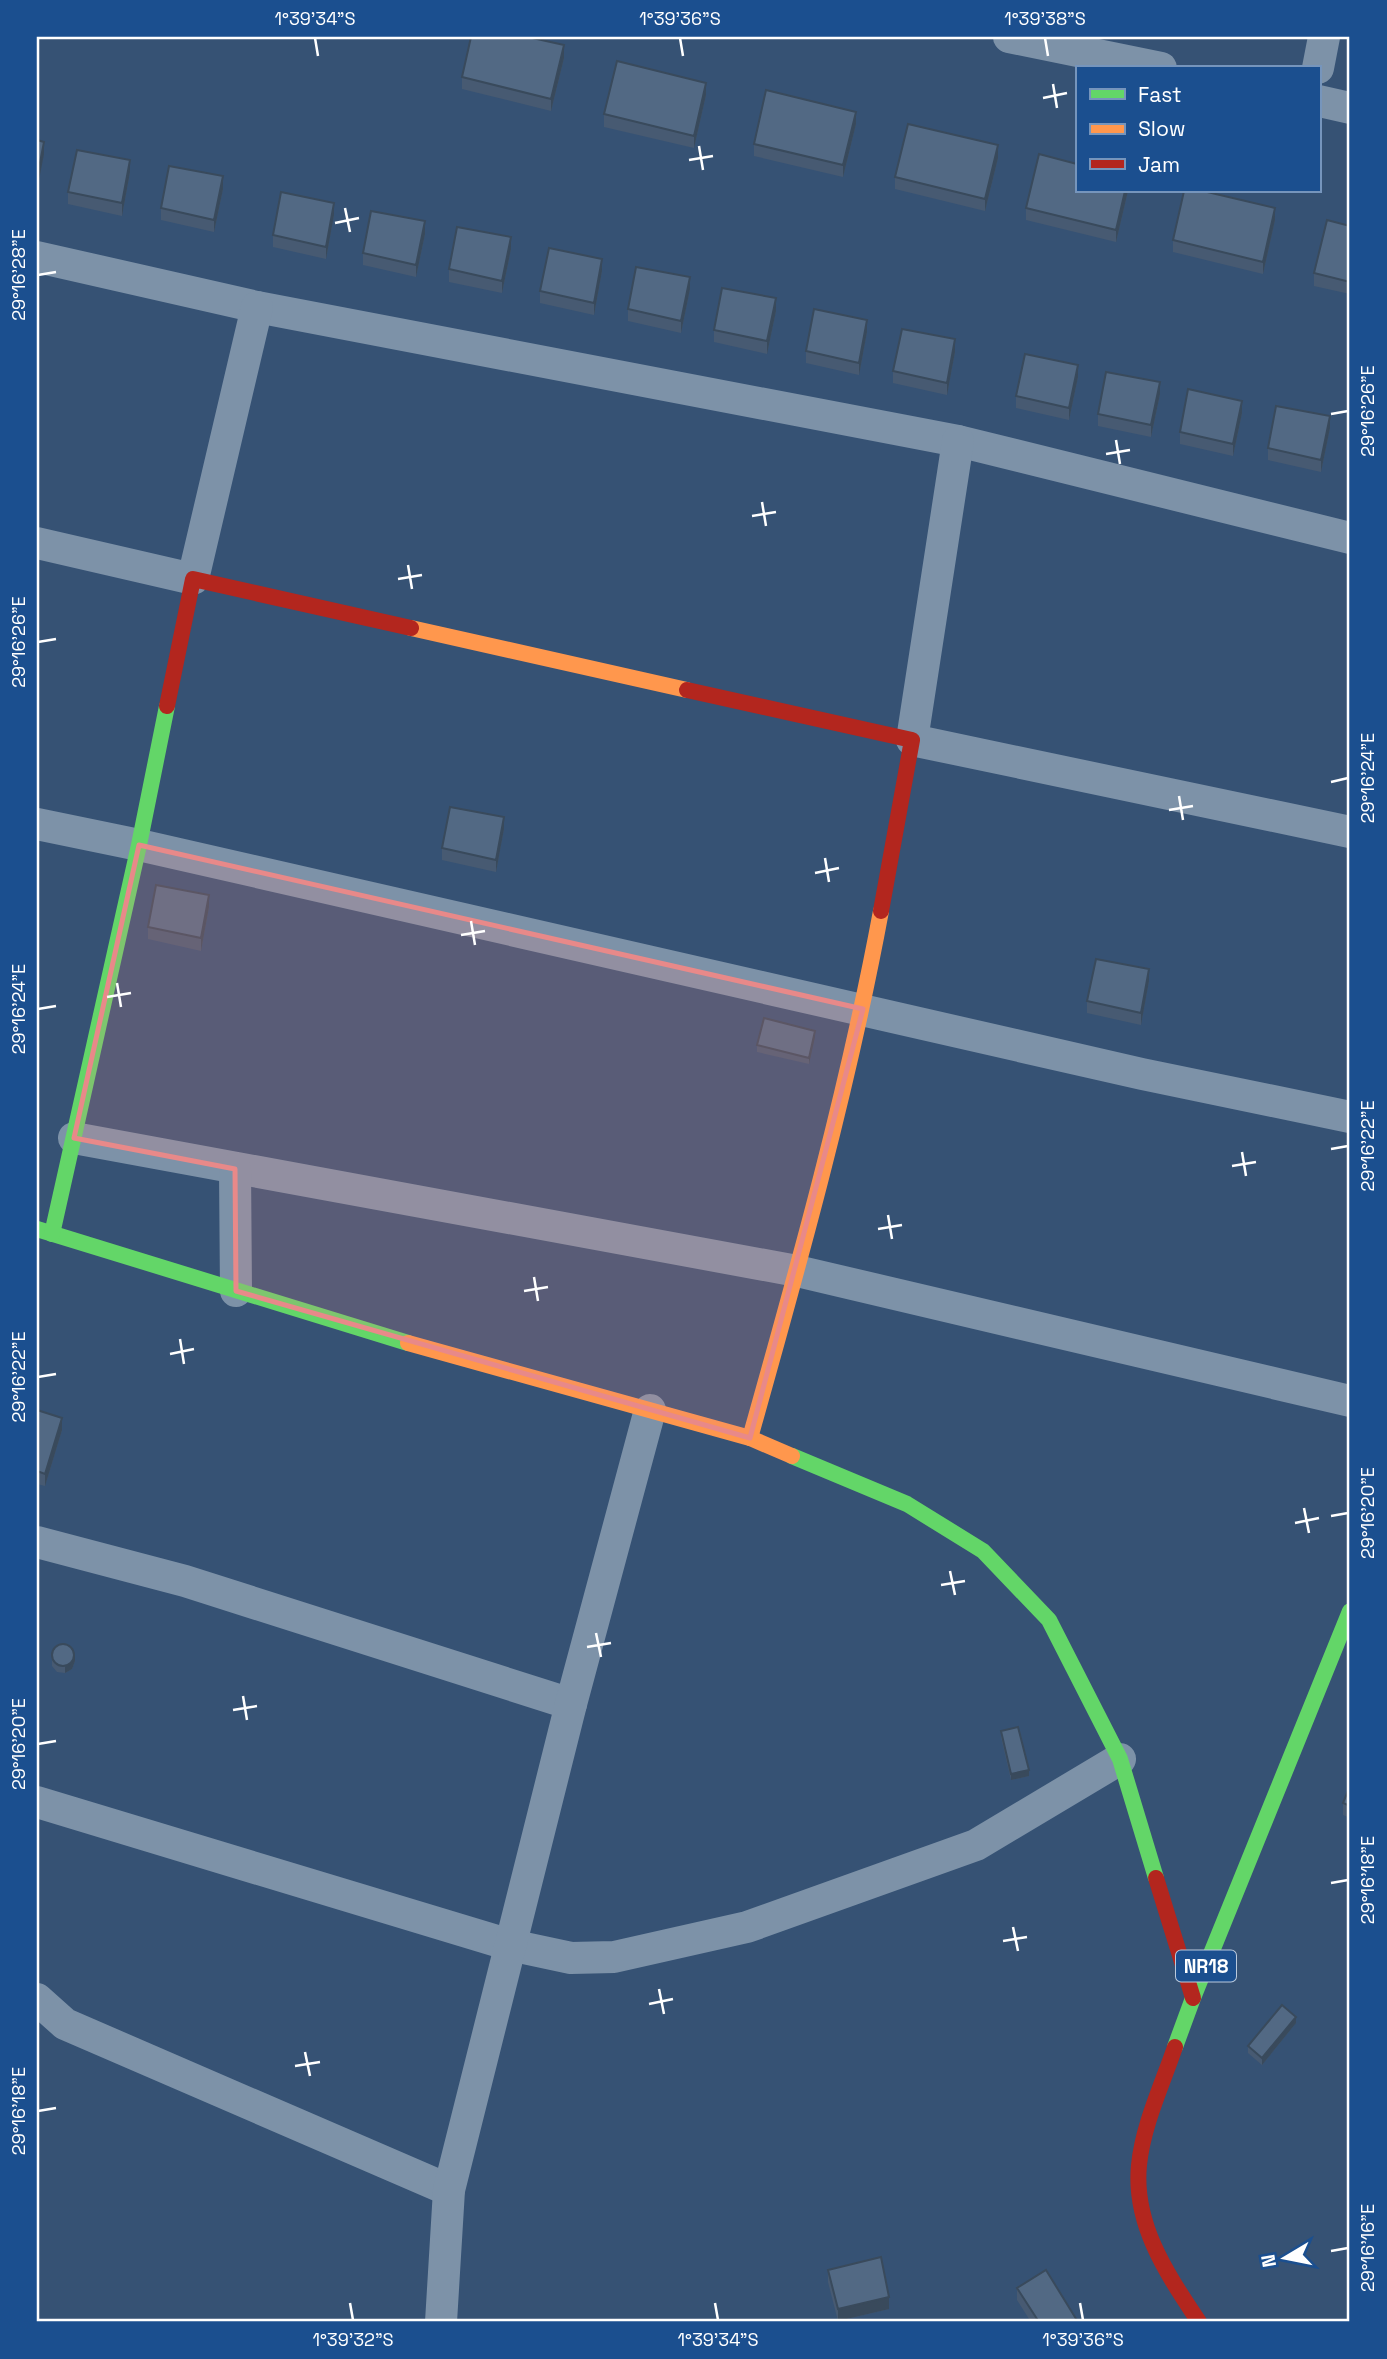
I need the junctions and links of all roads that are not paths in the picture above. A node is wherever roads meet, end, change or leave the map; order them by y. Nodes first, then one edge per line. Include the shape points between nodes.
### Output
1 (1009, 37) edge
2 (1324, 37) edge
3 (1151, 66) edge
4 (1318, 66) edge
5 (1320, 101) edge
6 (1350, 108) edge
7 (37, 257) edge
8 (257, 307) junction
9 (958, 441) junction
10 (1350, 538) edge
11 (37, 543) edge
12 (193, 579) junction
13 (912, 740) junction
14 (37, 824) edge
15 (1350, 832) edge
16 (139, 845) junction
17 (863, 1009) junction
18 (1350, 1117) edge
19 (74, 1138) junction
20 (235, 1169) junction
21 (44, 1232) edge
22 (796, 1271) junction
23 (236, 1291) junction
24 (1350, 1401) edge
25 (650, 1410) junction
26 (750, 1438) junction
27 (37, 1542) edge
28 (1350, 1611) edge
29 (570, 1704) junction
30 (1120, 1759) junction
31 (37, 1802) edge
32 (510, 1945) junction
33 (37, 1998) edge
34 (1193, 1998) junction
35 (449, 2190) junction
36 (441, 2322) edge
37 (1199, 2322) edge

1 - 3 street
2 - 4 street
5 - 6 street
7 - 8 street
8 - 9 street
8 - 12 street
9 - 10 street
9 - 13 street
11 - 12 street
12 - 13 street
12 - 16 street
13 - 15 street
13 - 17 street
14 - 16 street
16 - 17 street
16 - 19 street
17 - 18 street
17 - 22 street
19 - 20 street
19 - 21 street
20 - 22 street
20 - 23 street
21 - 23 street
22 - 24 street
22 - 26 street
23 - 25 street
25 - 26 street
25 - 29 street
26 - 30 street via 907,1504 983,1550 1049,1620
27 - 29 street via 185,1581
28 - 34 street, NR18
29 - 32 street
30 - 32 street via 976,1845 747,1927 614,1957 571,1958
30 - 34 street
31 - 32 street
32 - 35 street
33 - 35 street via 65,2024
34 - 37 street, NR18 via 1149,2120 1139,2165 1140,2203 1152,2243
35 - 36 street

